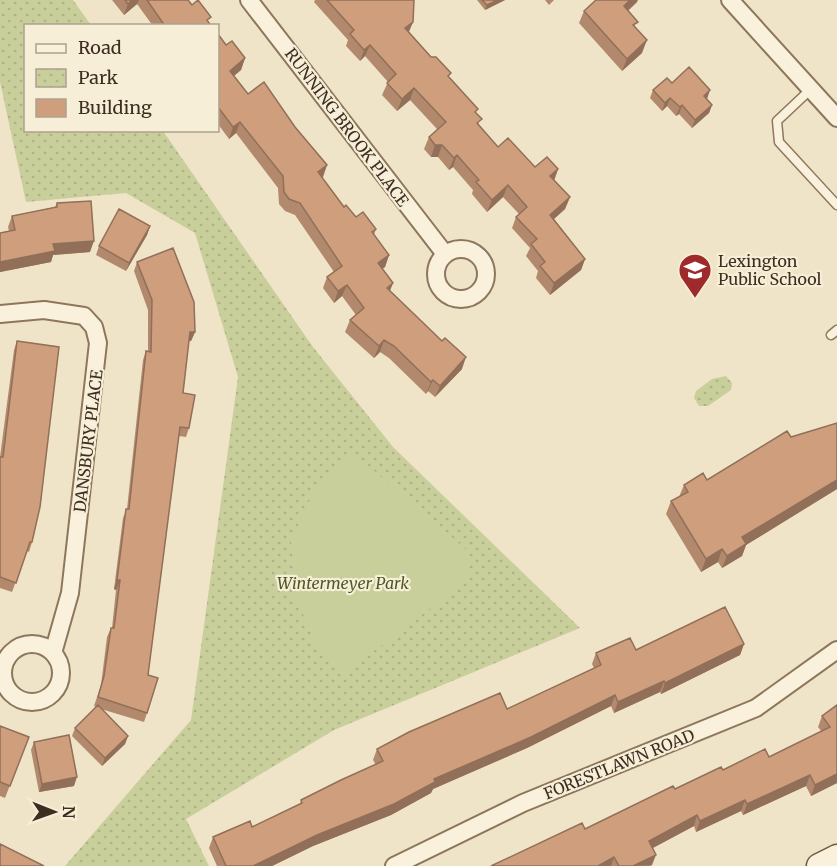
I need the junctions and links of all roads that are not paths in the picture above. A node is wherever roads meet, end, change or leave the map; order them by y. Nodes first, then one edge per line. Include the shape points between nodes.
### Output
1 (249, 0) edge
2 (730, 0) edge
3 (811, 89) junction
4 (837, 118) edge
5 (837, 205) edge
6 (444, 254) dead end
7 (0, 314) edge
8 (837, 650) edge
9 (52, 653) dead end
10 (837, 857) edge
11 (394, 866) edge
12 (819, 866) edge

1 - 6 street, RUNNING BROOK PLACE
2 - 3 street
3 - 4 street
3 - 5 lane via 777,121 779,142
7 - 9 street, DANSBURY PLACE via 44,310 84,316 94,327 98,343 70,593
8 - 11 street, FORESTLAWN ROAD via 756,708 523,803
10 - 12 main road

